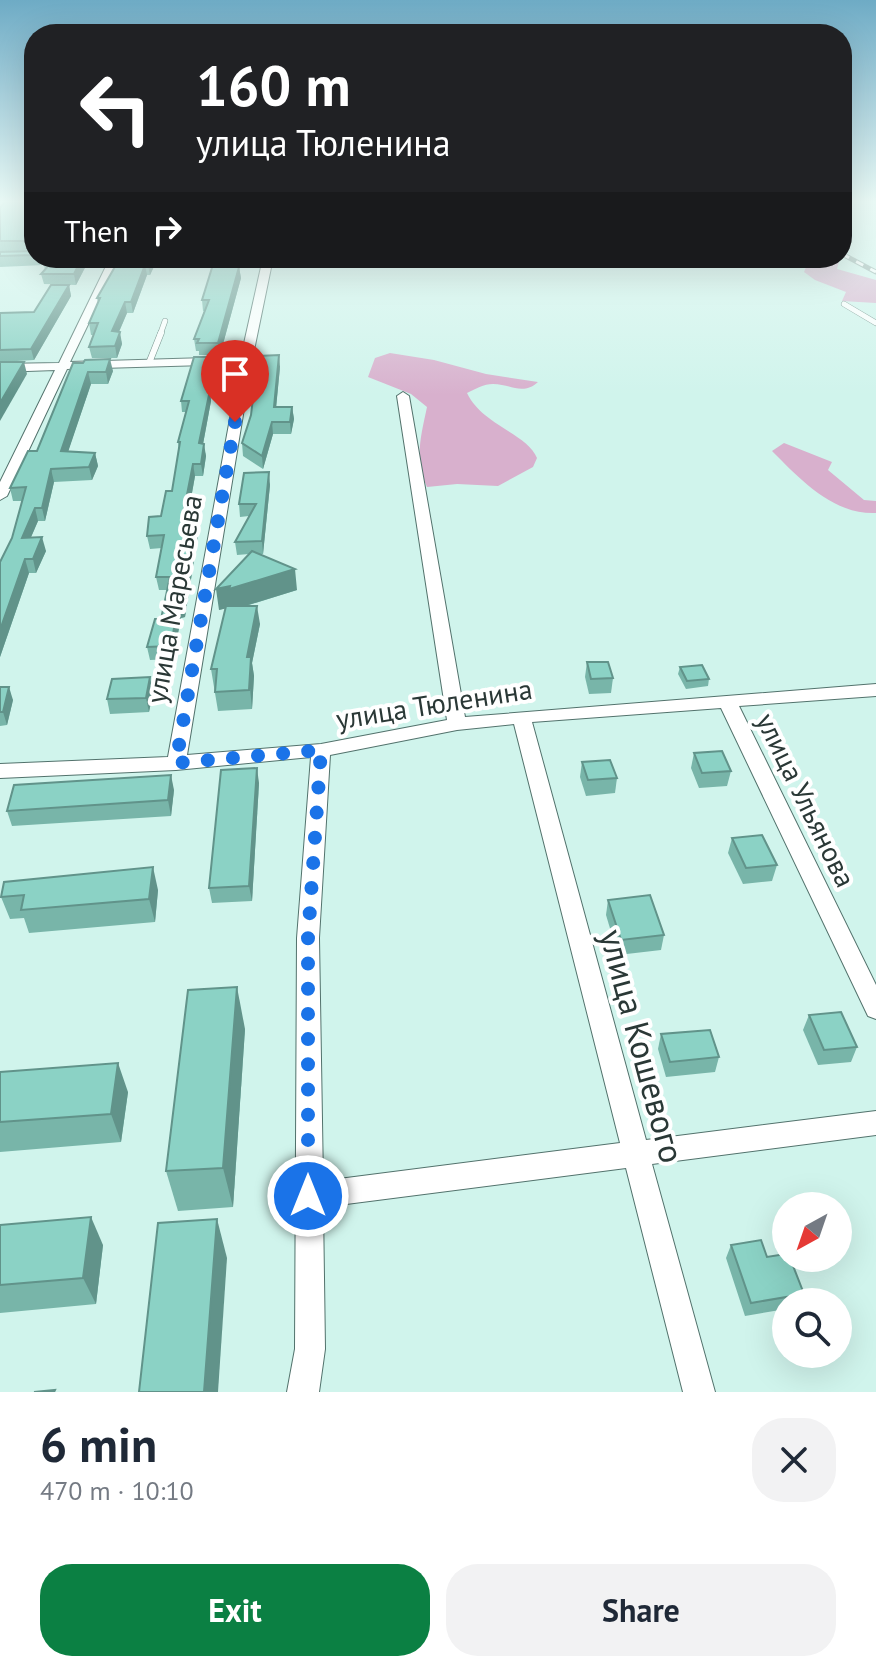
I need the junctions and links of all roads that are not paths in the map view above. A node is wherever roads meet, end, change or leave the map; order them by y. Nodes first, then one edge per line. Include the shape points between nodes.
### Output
1 (110, 268) edge
2 (266, 268) edge
3 (844, 304) dead end
4 (165, 321) dead end
5 (876, 323) edge
6 (246, 360) junction
7 (149, 363) junction
8 (62, 366) junction
9 (0, 368) edge
10 (403, 396) dead end
11 (0, 496) edge
12 (876, 690) edge
13 (727, 701) junction
14 (521, 717) junction
15 (457, 724) junction
16 (321, 750) junction
17 (176, 763) junction
18 (0, 771) edge
19 (876, 1009) edge
20 (876, 1123) edge
21 (635, 1154) junction
22 (308, 1196) junction
23 (303, 1392) edge
24 (699, 1392) edge

1 - 8 street
2 - 6 street, улица Маресьева
3 - 5 lane
4 - 7 lane
6 - 7 street
6 - 17 street, улица Маресьева
7 - 8 street
8 - 9 street
8 - 11 street
10 - 15 street
12 - 13 street, улица Тюленина
13 - 14 street, улица Тюленина
13 - 19 street, улица Ульянова
14 - 15 street, улица Тюленина
14 - 21 street, улица Кошевого
15 - 16 street, улица Тюленина
16 - 17 street, улица Тюленина
16 - 22 street via 308,938
17 - 18 street, улица Тюленина
20 - 21 street
21 - 22 street
21 - 24 street, улица Кошевого
22 - 23 street via 310,1349

